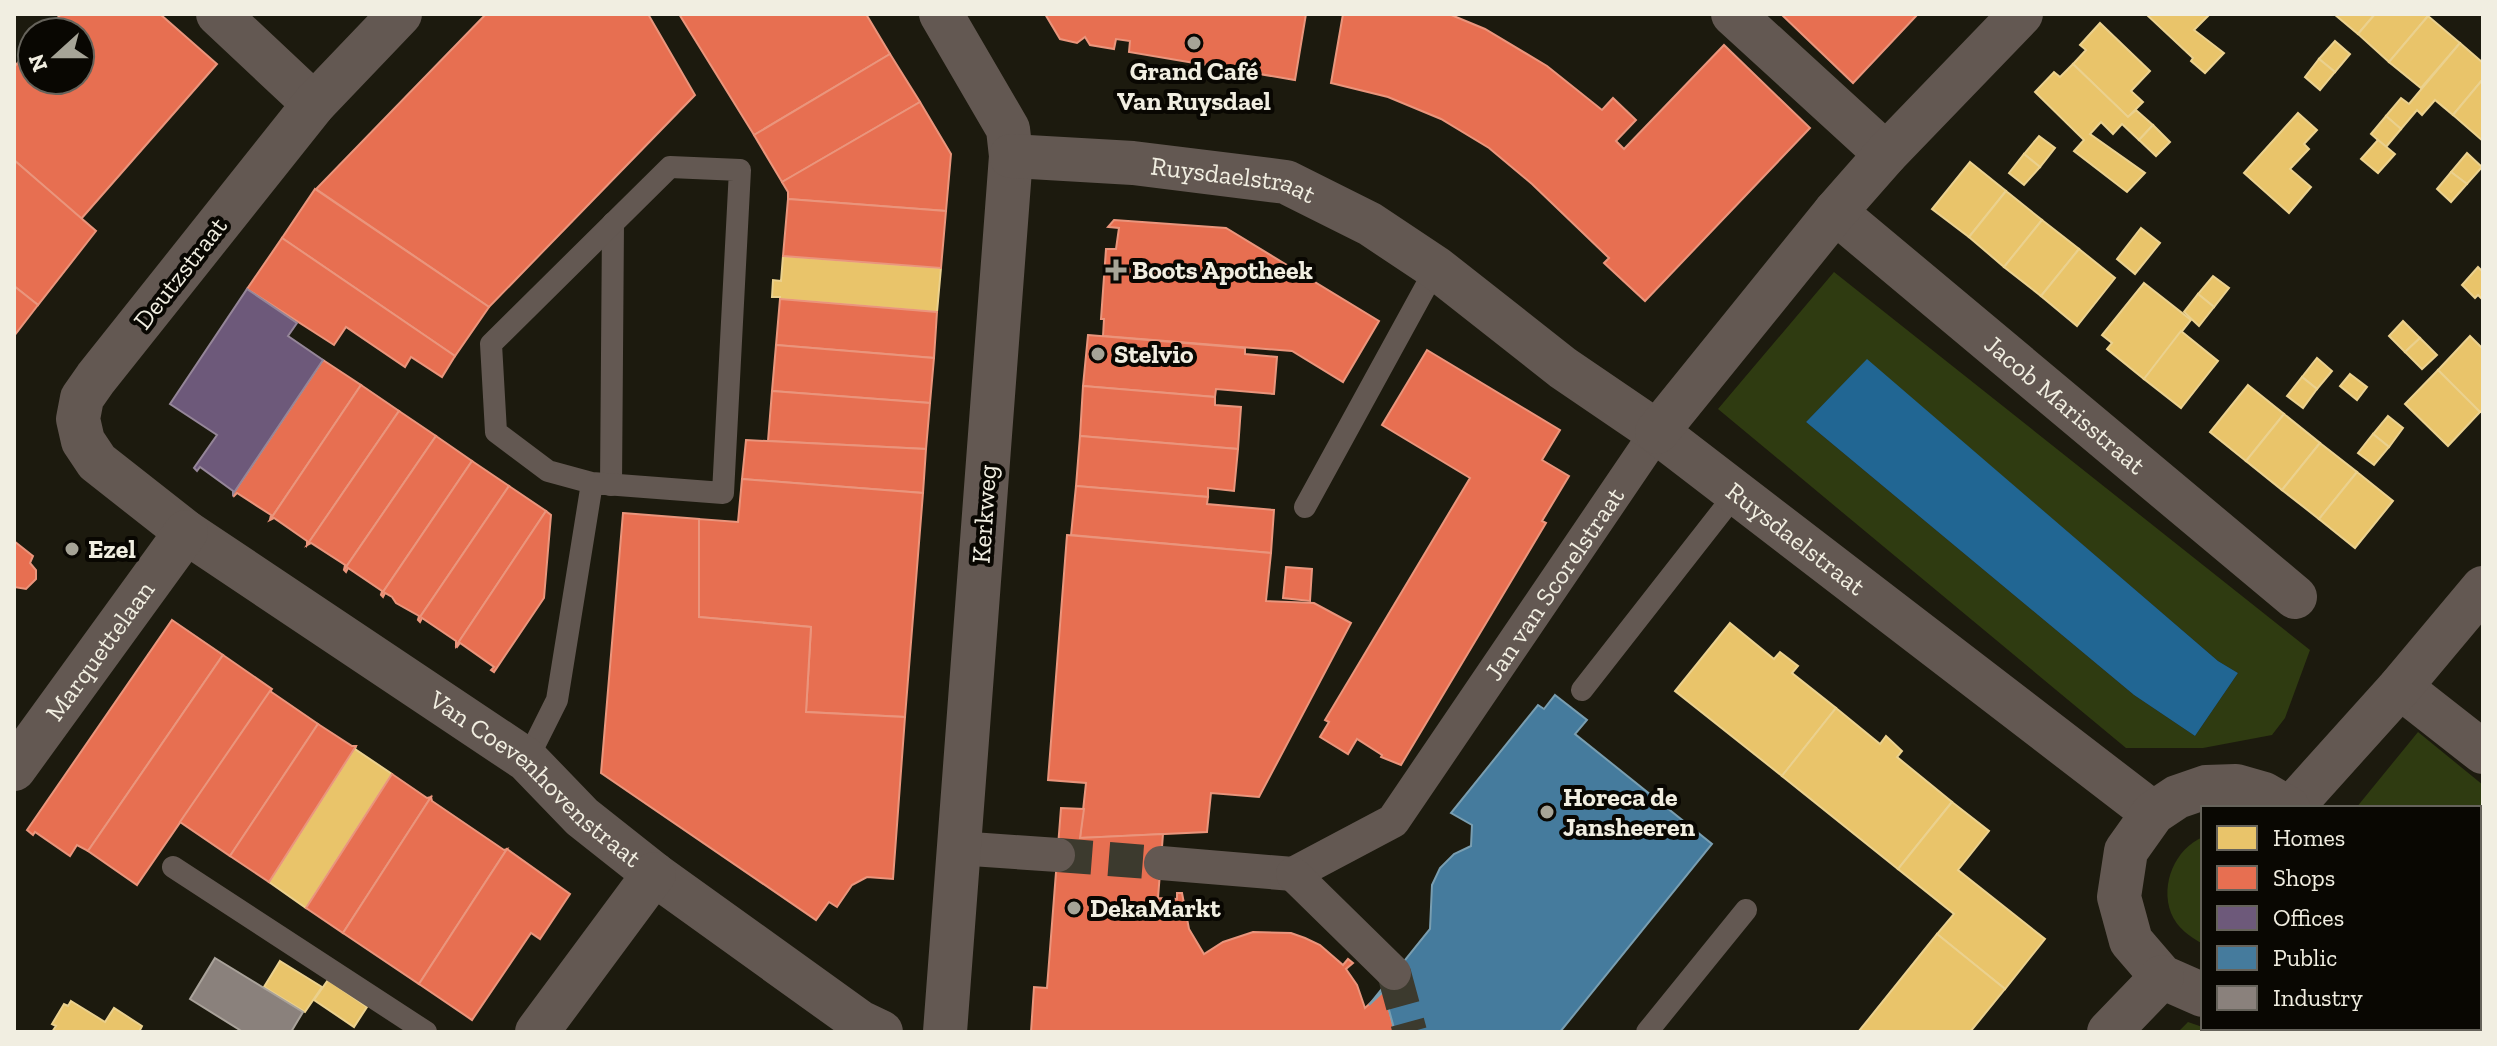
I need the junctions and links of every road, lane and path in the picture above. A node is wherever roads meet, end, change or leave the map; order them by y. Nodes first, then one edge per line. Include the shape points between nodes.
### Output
1 (218, 14) edge
2 (400, 14) edge
3 (941, 14) edge
4 (1733, 14) edge
5 (2021, 14) edge
6 (314, 104) junction
7 (1886, 154) junction
8 (1011, 156) junction
9 (1835, 212) junction
10 (613, 223) junction
11 (1436, 268) junction
12 (1657, 432) junction
13 (602, 484) junction
14 (1737, 492) junction
15 (1305, 507) dead end
16 (186, 532) junction
17 (2483, 588) edge
18 (2295, 597) dead end
19 (2400, 687) junction
20 (1582, 690) dead end
21 (2483, 752) edge
22 (527, 760) junction
23 (14, 769) edge
24 (2286, 806) edge
25 (2292, 806) edge
26 (2153, 813) junction
27 (957, 848) junction
28 (1058, 855) tunnel mouth
29 (1161, 863) tunnel mouth
30 (173, 867) dead end
31 (654, 874) junction
32 (1293, 874) junction
33 (1746, 910) dead end
34 (1394, 973) tunnel mouth
35 (2162, 977) junction
36 (2201, 994) edge
37 (426, 1032) edge
38 (537, 1032) edge
39 (881, 1032) edge
40 (945, 1032) edge
41 (1647, 1032) edge
42 (2109, 1032) edge

1 - 6 street
2 - 6 street, Deutzstraat
3 - 8 street, Kerkweg via 1008,129
4 - 7 street
5 - 7 street, Jan van Scorelstraat
6 - 16 street, Deutzstraat via 82,398 78,419 83,441 97,462
7 - 9 street, Jan van Scorelstraat
8 - 11 street, Ruysdaelstraat via 1133,163 1286,182 1370,224
8 - 27 street, Kerkweg
9 - 12 street, Jan van Scorelstraat
9 - 18 street, Jacob Marisstraat
10 - 13 lane
10 - 13 lane via 491,344 496,432 548,471
10 - 13 lane via 670,167 740,170 723,493
11 - 12 street, Ruysdaelstraat via 1563,368
11 - 15 lane
12 - 14 street, Ruysdaelstraat
12 - 32 street, Jan van Scorelstraat via 1393,821
13 - 22 lane via 557,700
14 - 20 lane
14 - 26 street, Ruysdaelstraat
16 - 22 street, Van Coevenhovenstraat
16 - 23 street, Marquettelaan
17 - 19 street
19 - 21 street
19 - 25 street
22 - 31 street, Van Coevenhovenstraat via 582,817
24 - 26 street via 2236,786 2206,787
26 - 35 street via 2126,851 2119,897 2131,941
27 - 28 street
27 - 40 street, Kerkweg
29 - 32 street
30 - 37 lane
31 - 38 street
31 - 39 street, Van Coevenhovenstraat
32 - 34 street
33 - 41 lane
35 - 36 street
35 - 42 street

